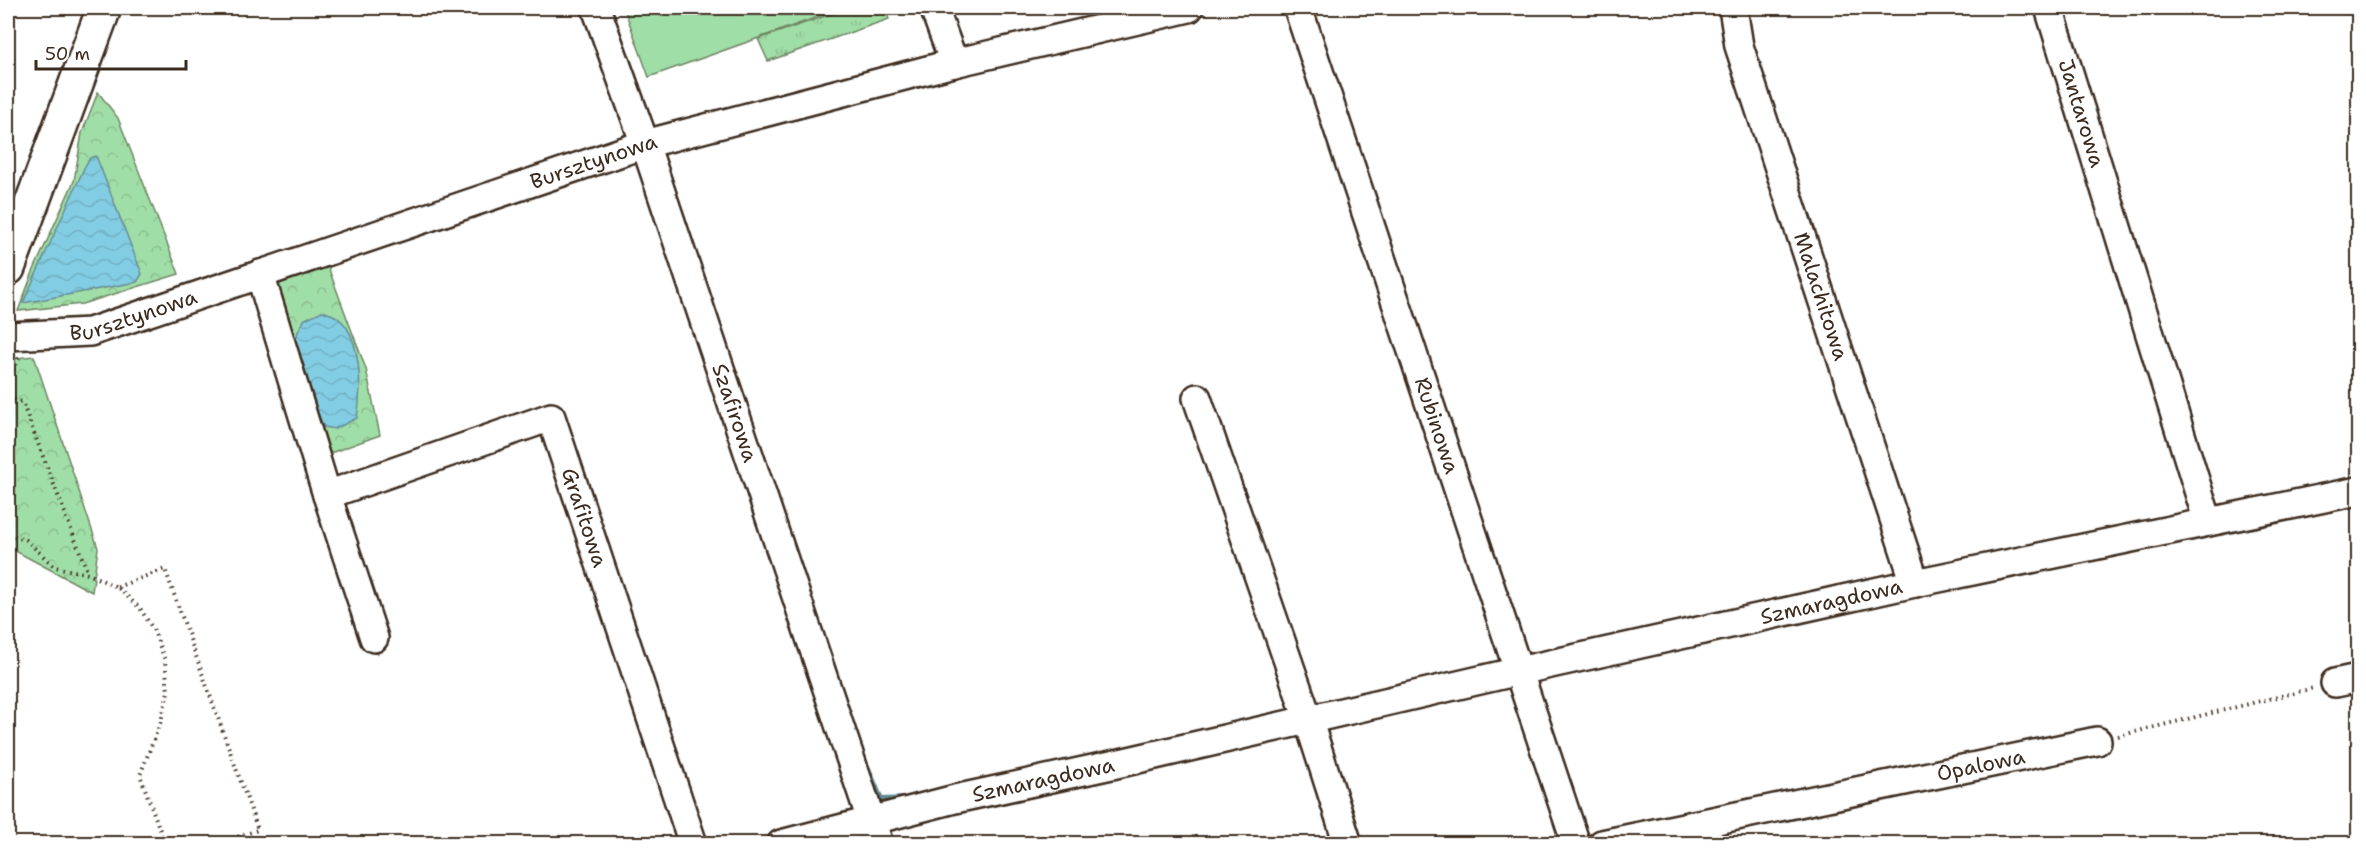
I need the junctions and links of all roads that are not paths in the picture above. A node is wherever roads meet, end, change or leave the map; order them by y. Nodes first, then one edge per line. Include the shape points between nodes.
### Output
1 (104, 8) edge
2 (596, 8) edge
3 (934, 8) edge
4 (1189, 8) edge
5 (1298, 8) edge
6 (1733, 8) edge
7 (2049, 8) edge
8 (954, 63) junction
9 (645, 144) junction
10 (8, 268) edge
11 (260, 274) junction
12 (8, 336) edge
13 (1197, 398) dead end
14 (2358, 491) edge
15 (327, 495) junction
16 (2208, 522) junction
17 (1916, 583) junction
18 (374, 638) dead end
19 (1519, 671) junction
20 (1308, 719) junction
21 (2097, 741) road end
22 (875, 831) edge
23 (693, 843) edge
24 (781, 843) edge
25 (1348, 843) edge
26 (1576, 843) edge
27 (1602, 843) edge

1 - 10 main road
2 - 9 street, Szafirowa
3 - 8 street
4 - 8 street, Bursztynowa
5 - 19 street, Rubinowa
6 - 17 street, Malachitowa via 1739,46
7 - 16 street, Jantarowa
8 - 9 street, Bursztynowa
9 - 11 street, Bursztynowa
9 - 22 street, Szafirowa
11 - 12 street, Bursztynowa via 90,332
11 - 15 street
13 - 20 street
14 - 16 street, Szmaragdowa
15 - 18 street
15 - 23 street, Grafitowa via 551,417
16 - 17 street, Szmaragdowa
17 - 19 street, Szmaragdowa
19 - 20 street, Szmaragdowa
19 - 26 street, Rubinowa
20 - 22 street, Szmaragdowa
20 - 25 street
21 - 27 street, Opalowa
22 - 24 street, Szmaragdowa

